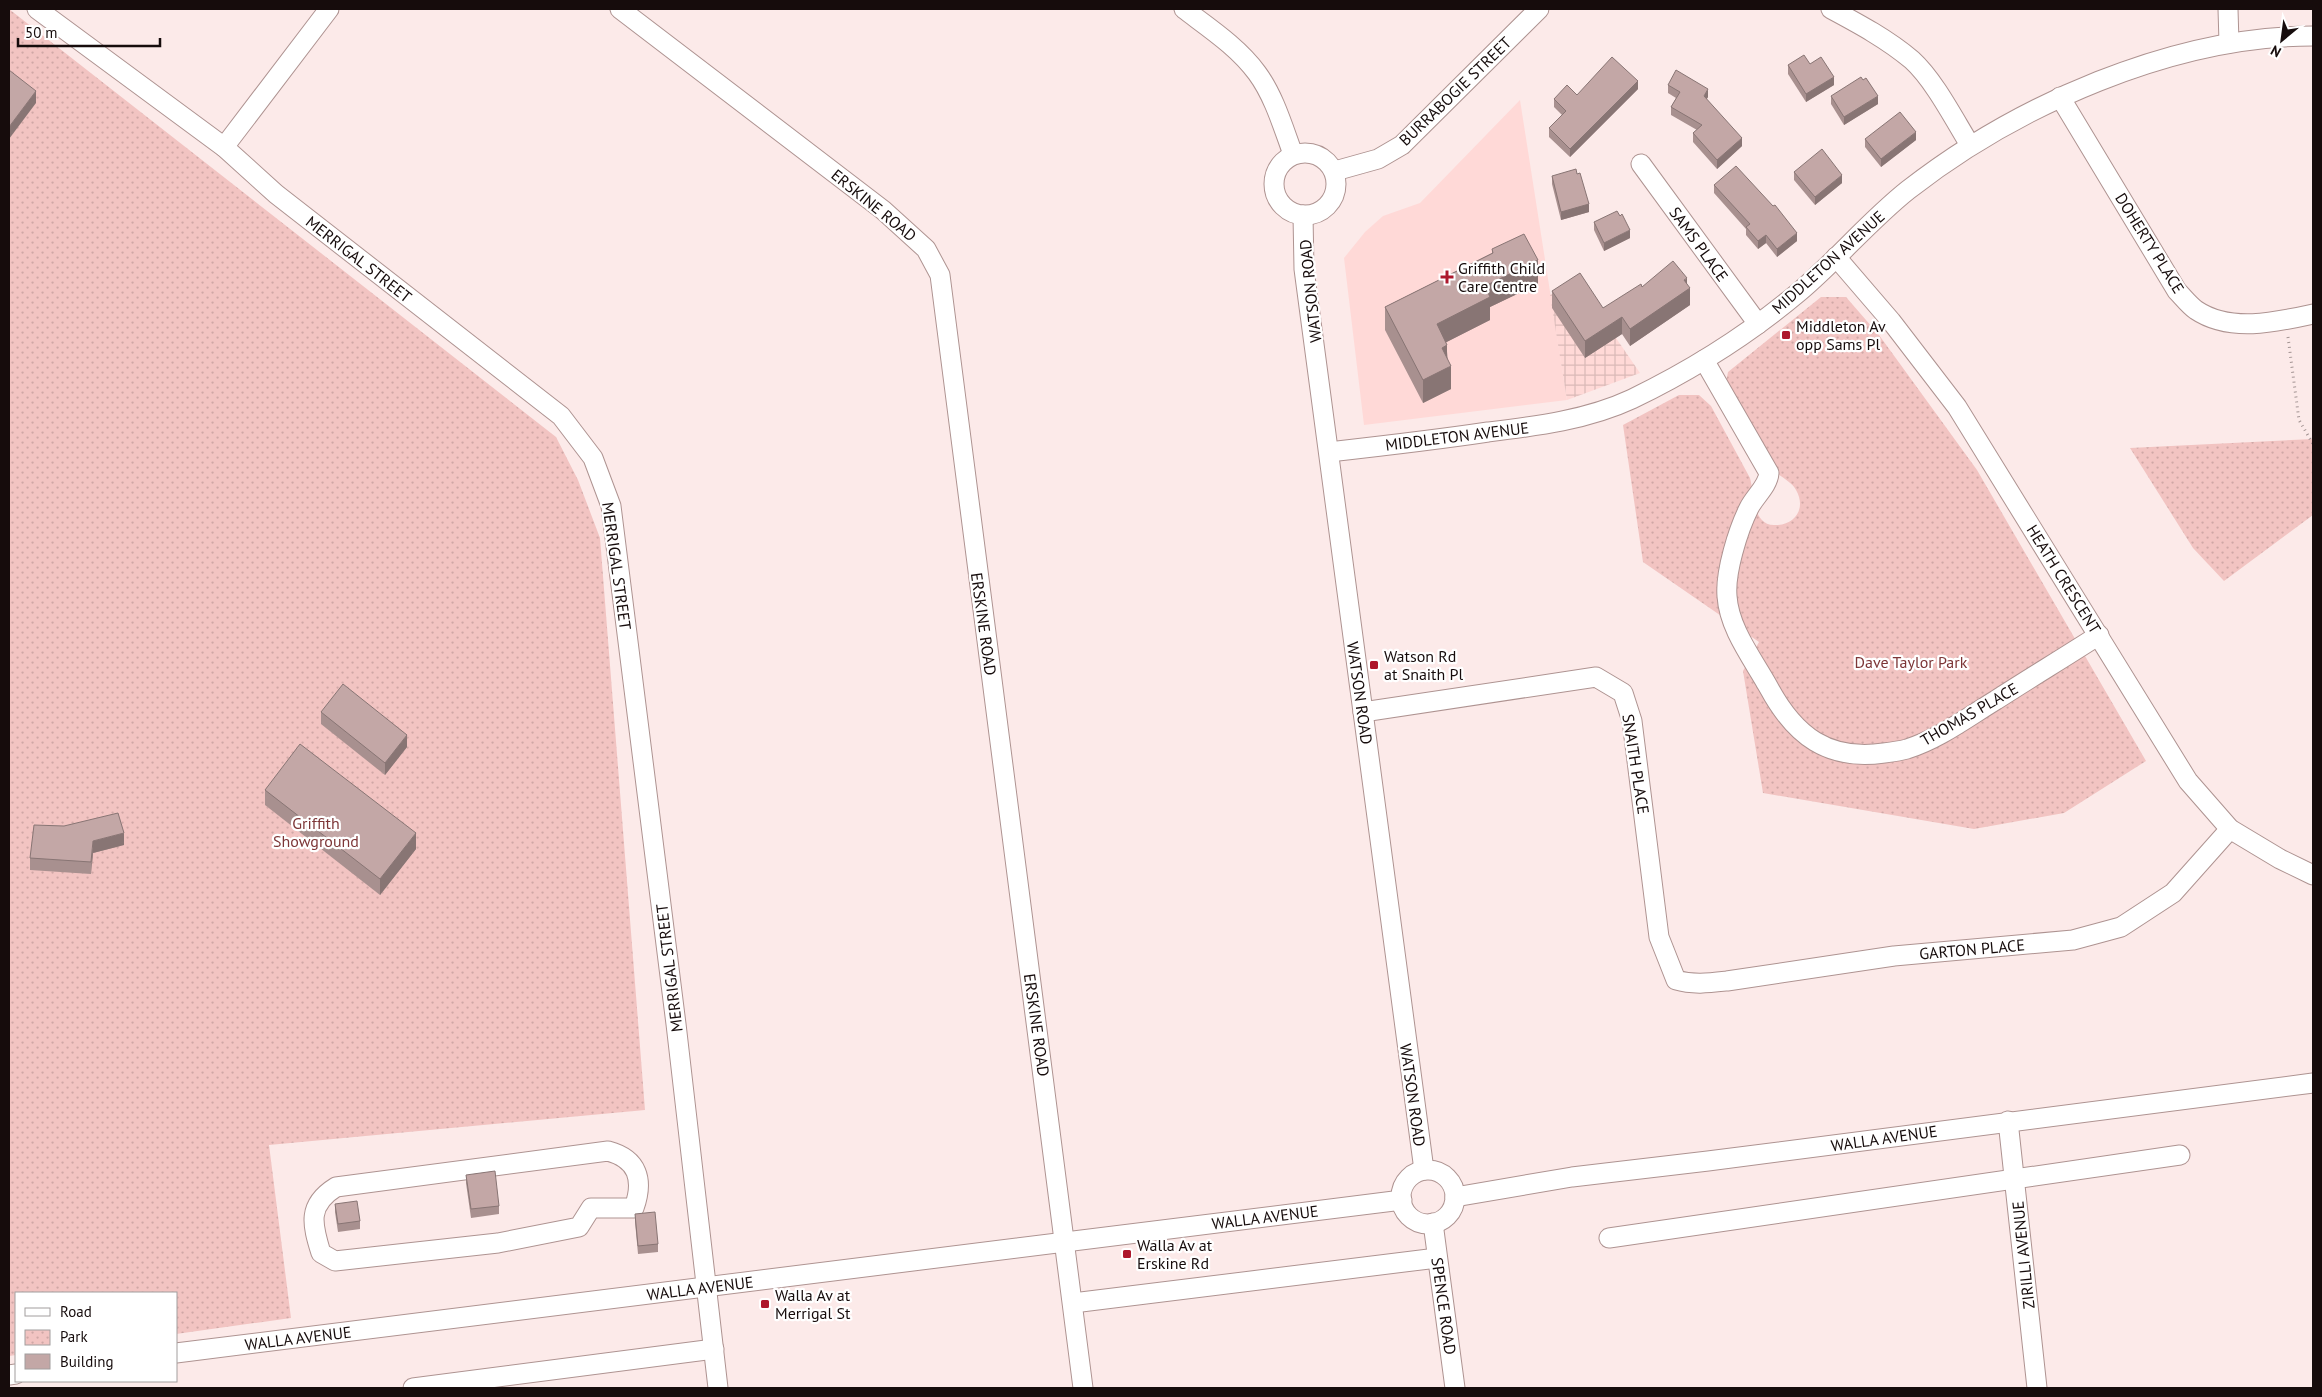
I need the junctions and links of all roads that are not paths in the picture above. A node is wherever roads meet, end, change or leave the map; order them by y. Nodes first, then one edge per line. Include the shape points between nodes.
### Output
1 (37, 9) edge
2 (329, 9) edge
3 (620, 9) edge
4 (1184, 9) edge
5 (1539, 9) edge
6 (1831, 9) edge
7 (2228, 9) edge
8 (2313, 36) edge
9 (2229, 43) junction
10 (2060, 97) junction
11 (1970, 145) junction
12 (224, 148) junction
13 (1294, 154) junction
14 (1641, 164) dead end
15 (1335, 171) junction
16 (1304, 216) junction
17 (1836, 257) junction
18 (2313, 314) edge
19 (1758, 324) junction
20 (1704, 360) junction
21 (1329, 452) junction
22 (2099, 635) junction
23 (1363, 712) junction
24 (2230, 829) junction
25 (2313, 875) edge
26 (1676, 980) joint
27 (2313, 1083) edge
28 (2008, 1121) junction
29 (2180, 1155) dead end
30 (1424, 1170) junction
31 (2015, 1180) junction
32 (1455, 1197) junction
33 (1402, 1200) junction
34 (1433, 1223) junction
35 (556, 1232) joint
36 (1608, 1238) dead end
37 (1066, 1242) junction
38 (1437, 1258) junction
39 (706, 1287) junction
40 (1073, 1303) junction
41 (714, 1349) junction
42 (178, 1354) edge
43 (413, 1388) edge
44 (718, 1388) edge
45 (1083, 1388) edge
46 (1455, 1388) edge
47 (2037, 1388) edge

1 - 12 street, MERRIGAL STREET
2 - 12 street
3 - 37 street, ERSKINE ROAD via 913,235 926,248 940,275
4 - 13 street via 1257,72 1270,94
5 - 15 street, BURRABOGIE STREET via 1402,145 1378,158
6 - 11 street via 1878,35 1913,61 1940,96
7 - 9 street
8 - 9 street, MIDDLETON AVENUE
9 - 10 street, MIDDLETON AVENUE via 2178,55
10 - 11 street, MIDDLETON AVENUE
10 - 18 street, DOHERTY PLACE via 2177,291 2196,310 2218,319 2247,324
11 - 17 street, MIDDLETON AVENUE via 1907,191
12 - 39 street, MERRIGAL STREET via 276,194 561,416 593,458 611,506
13 - 15 street via 1310,152 1325,158
13 - 16 street via 1280,164 1273,180 1276,197 1287,210
14 - 19 street, SAMS PLACE
15 - 16 street via 1338,187 1332,202 1319,213
16 - 21 street, WATSON ROAD via 1304,269
17 - 19 street, MIDDLETON AVENUE via 1801,291
17 - 22 street, HEATH CRESCENT via 1957,406
19 - 20 street, MIDDLETON AVENUE
20 - 21 street, MIDDLETON AVENUE via 1631,399 1572,420
20 - 22 street, THOMAS PLACE via 1768,473 1768,480 1743,520 1727,579 1732,621 1776,701 1804,734 1828,749 1852,755 1906,749 1944,733
21 - 23 street, WATSON ROAD
22 - 24 street, HEATH CRESCENT via 2188,781
23 - 26 street, SNAITH PLACE via 1596,677 1623,693 1632,721 1659,937
23 - 30 street, WATSON ROAD
24 - 25 street, HEATH CRESCENT
24 - 26 street, GARTON PLACE via 2173,893 2121,927 2073,940 1894,956 1700,984
27 - 28 street, WALLA AVENUE
28 - 31 street, ZIRILLI AVENUE
28 - 32 street, WALLA AVENUE via 1572,1177
29 - 31 street
30 - 32 street via 1446,1176
30 - 33 street via 1409,1177 1404,1184
31 - 36 street
31 - 47 street, ZIRILLI AVENUE
32 - 34 street via 1454,1207
33 - 34 street via 1409,1215 1416,1220
33 - 37 street, WALLA AVENUE
34 - 38 street, SPENCE ROAD
35 - 35 street via 579,1227 591,1208 634,1208 639,1185 636,1170 628,1160 608,1151 336,1187 320,1199 314,1220 321,1253 335,1260 498,1243
37 - 39 street, WALLA AVENUE
37 - 40 street, ERSKINE ROAD
38 - 40 street
38 - 46 street, SPENCE ROAD
39 - 41 street, MERRIGAL STREET
39 - 42 street, WALLA AVENUE
40 - 45 street, ERSKINE ROAD
41 - 43 street
41 - 44 street, MERRIGAL STREET

